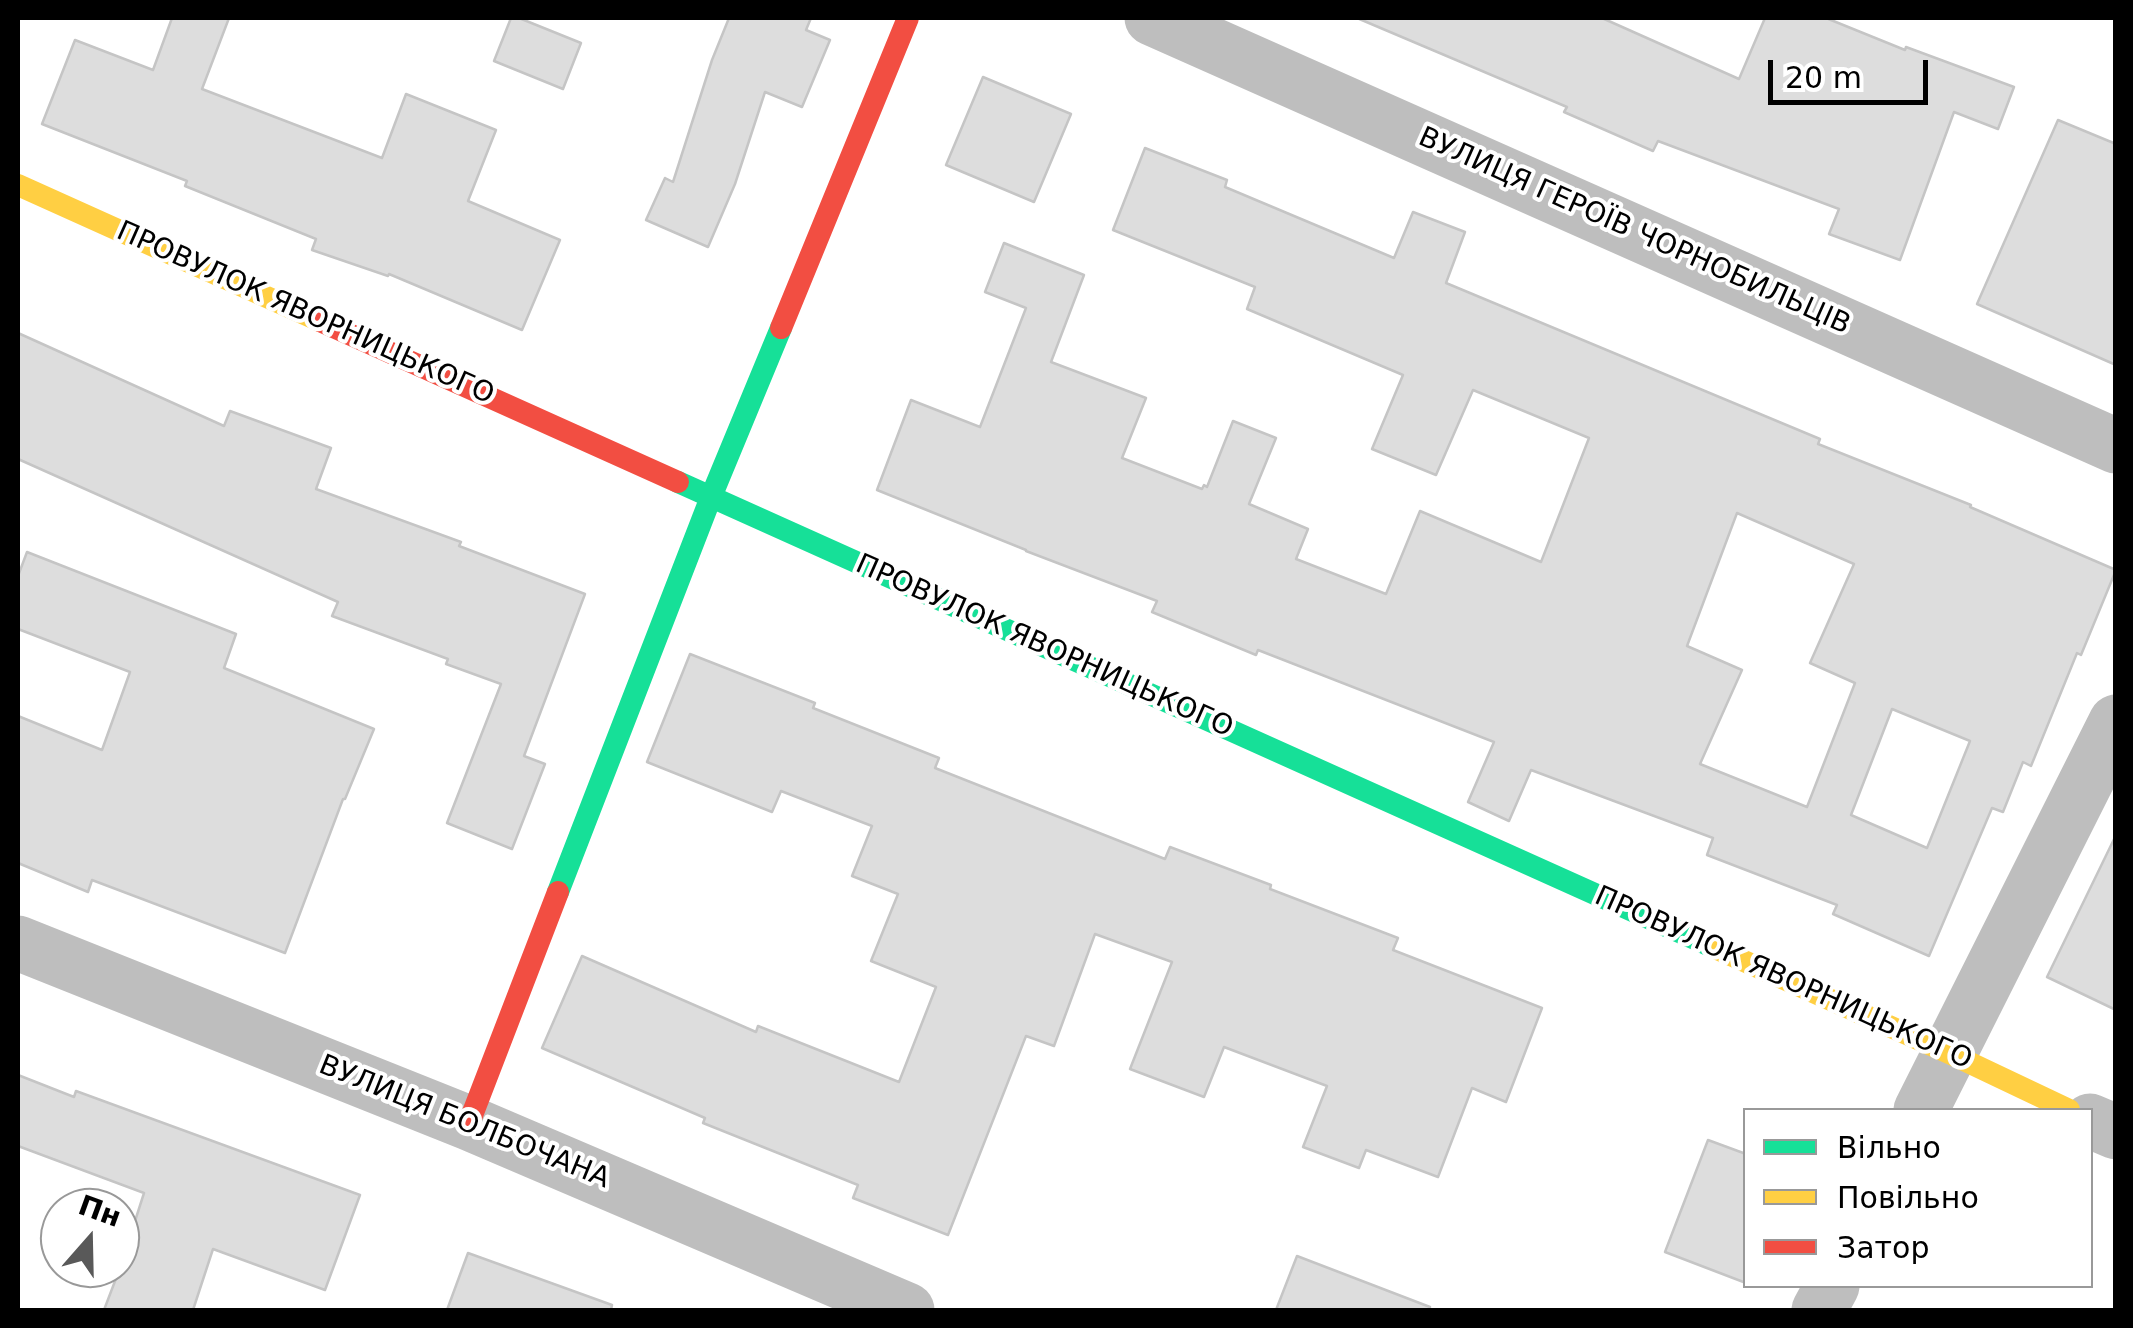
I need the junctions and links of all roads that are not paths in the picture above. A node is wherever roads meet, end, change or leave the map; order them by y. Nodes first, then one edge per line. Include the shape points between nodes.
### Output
1 (908, 18) edge
2 (1152, 18) edge
3 (18, 185) edge
4 (2116, 446) edge
5 (711, 497) junction
6 (2116, 722) edge
7 (18, 943) edge
8 (1950, 1054) junction
9 (1921, 1108) edge
10 (2065, 1108) edge
11 (2093, 1121) edge
12 (469, 1123) junction
13 (2116, 1132) edge
14 (1831, 1288) edge
15 (907, 1310) edge
16 (1819, 1310) edge

1 - 5 street
2 - 4 street, ВУЛИЦЯ ГЕРОЇВ ЧОРНОБИЛЬЦІВ
3 - 5 street, ПРОВУЛОК ЯВОРНИЦЬКОГО
5 - 8 street, ПРОВУЛОК ЯВОРНИЦЬКОГО
5 - 12 street
6 - 8 street
7 - 12 street, ВУЛИЦЯ БОЛБОЧАНА
8 - 9 street
8 - 10 street, ПРОВУЛОК ЯВОРНИЦЬКОГО
11 - 13 street
12 - 15 street, ВУЛИЦЯ БОЛБОЧАНА
14 - 16 street

